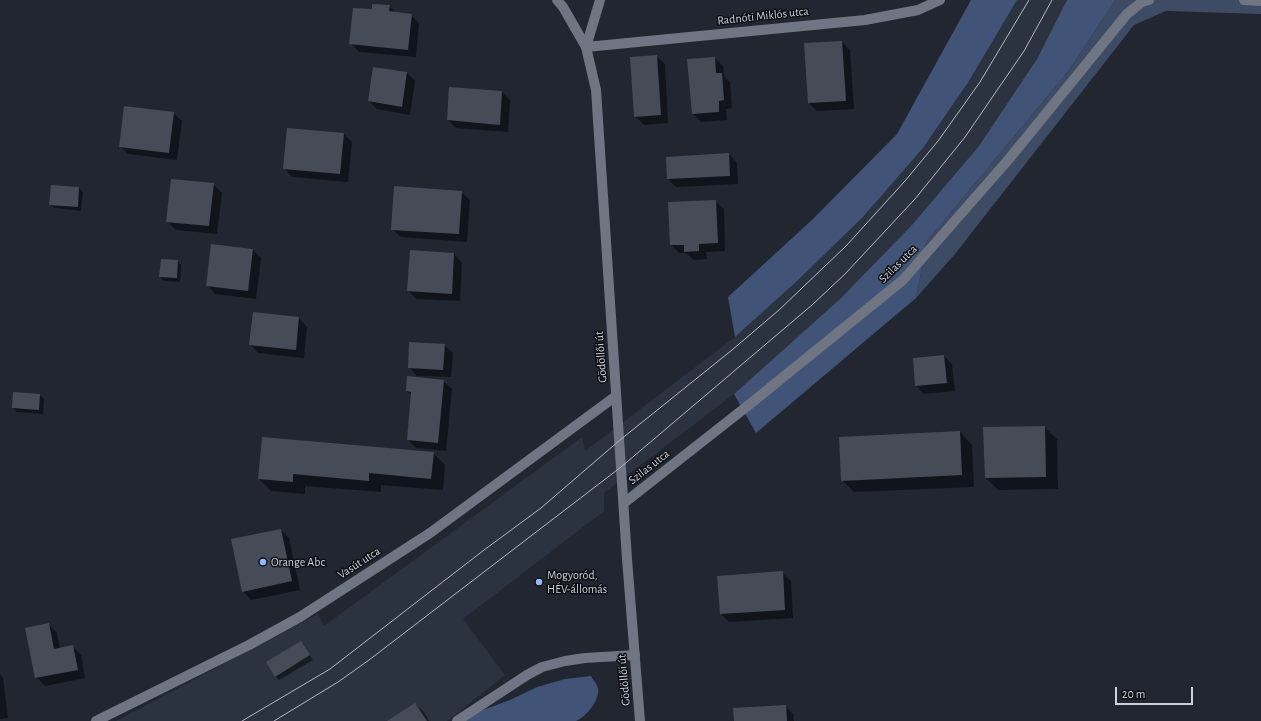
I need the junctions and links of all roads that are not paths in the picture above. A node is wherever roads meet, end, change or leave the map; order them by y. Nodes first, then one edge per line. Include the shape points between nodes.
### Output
1 (557, 0) edge
2 (600, 0) edge
3 (940, 0) edge
4 (1149, 0) edge
5 (1244, 0) edge
6 (1261, 1) edge
7 (586, 47) junction
8 (616, 396) junction
9 (624, 503) junction
10 (635, 655) junction
11 (96, 721) edge
12 (457, 721) edge
13 (640, 721) edge

1 - 7 street, Gödöllői út
2 - 7 street
3 - 7 street, Radnóti Miklós utca via 918,10 865,20
4 - 9 street, Szilas utca via 1142,2 1127,14 1009,159 903,280
5 - 6 street
7 - 8 street, Gödöllői út via 596,90
8 - 9 street, Gödöllői út
8 - 11 street, Vasút utca via 430,533 300,617
9 - 10 street, Gödöllői út
10 - 12 street via 585,658 542,667
10 - 13 street, Gödöllői út

